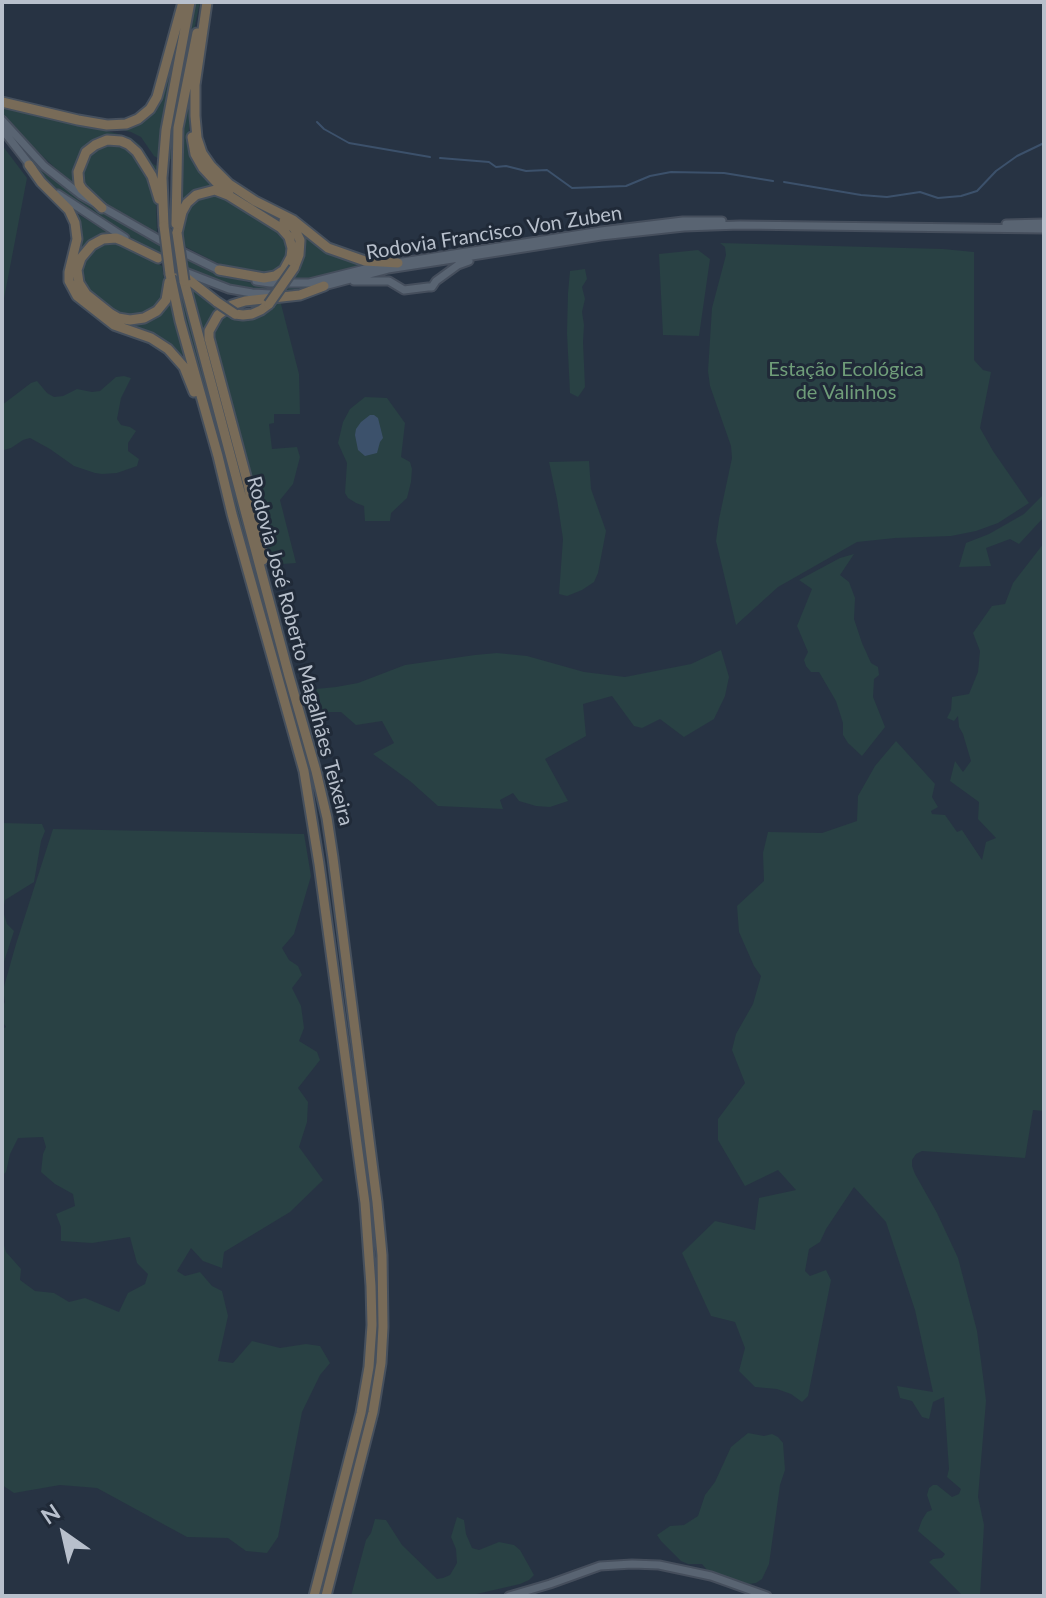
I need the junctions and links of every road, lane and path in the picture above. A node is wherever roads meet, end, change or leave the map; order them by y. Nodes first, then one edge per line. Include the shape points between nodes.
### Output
1 (183, 2) edge
2 (190, 2) edge
3 (205, 2) edge
4 (195, 85) junction
5 (2, 102) edge
6 (2, 120) edge
7 (2, 129) edge
8 (29, 165) junction
9 (102, 208) junction
10 (163, 224) junction
11 (1044, 226) edge
12 (177, 233) junction
13 (502, 252) junction
14 (158, 258) junction
15 (398, 263) junction
16 (219, 270) junction
17 (172, 271) junction
18 (339, 282) junction
19 (324, 286) junction
20 (221, 472) junction
21 (275, 626) junction
22 (314, 1596) edge
23 (326, 1596) edge
24 (509, 1596) edge
25 (767, 1596) edge

1 - 5 highway via 157,97 138,119 107,125
2 - 10 highway, Rodovia José Roberto Magalhães Teixeira via 163,151
3 - 4 highway
3 - 12 highway, Rodovia José Roberto Magalhães Teixeira via 181,107
4 - 15 highway via 197,138 206,160 223,179 335,251 365,261
4 - 17 highway, bridge via 192,137 199,161 216,182 289,223 301,248 269,304 252,314 235,314
6 - 9 main road, Rodovia Francisco Von Zuben via 56,176
7 - 8 main road, Rodovia Francisco Von Zuben
8 - 14 main road, Rodovia Francisco Von Zuben via 71,204
8 - 20 highway via 75,223 69,272 73,289 114,325 156,341 179,361
9 - 10 highway via 79,184 80,163 95,145 121,141 137,152 152,176
9 - 16 main road, Rodovia Francisco Von Zuben
10 - 17 highway, Rodovia José Roberto Magalhães Teixeira, bridge
11 - 13 main road, Rodovia Francisco Von Zuben via 684,227
11 - 15 main road, Rodovia Francisco Von Zuben via 683,221
12 - 16 highway via 187,203 215,190 281,228 292,244 291,257 275,276
12 - 21 highway, Rodovia José Roberto Magalhães Teixeira, bridge via 184,281
13 - 18 main road, Rodovia Francisco Von Zuben
13 - 18 main road via 458,265 432,287 404,290 389,281
14 - 17 main road, Rodovia Francisco Von Zuben
14 - 17 highway via 116,238 103,239 81,258 79,283 111,314 136,320 162,306
15 - 16 main road, Rodovia Francisco Von Zuben via 299,284 261,282
17 - 19 main road, Rodovia Francisco Von Zuben via 252,293 294,293
17 - 20 highway, Rodovia José Roberto Magalhães Teixeira via 180,321
18 - 19 main road, Rodovia Francisco Von Zuben
19 - 21 highway via 232,305 209,331 248,484
20 - 22 highway, Rodovia José Roberto Magalhães Teixeira via 304,771 365,1203 372,1325 369,1367
21 - 23 highway, Rodovia José Roberto Magalhães Teixeira via 327,818 382,1255 381,1363 373,1412
24 - 25 main road via 600,1566 632,1564 711,1576

